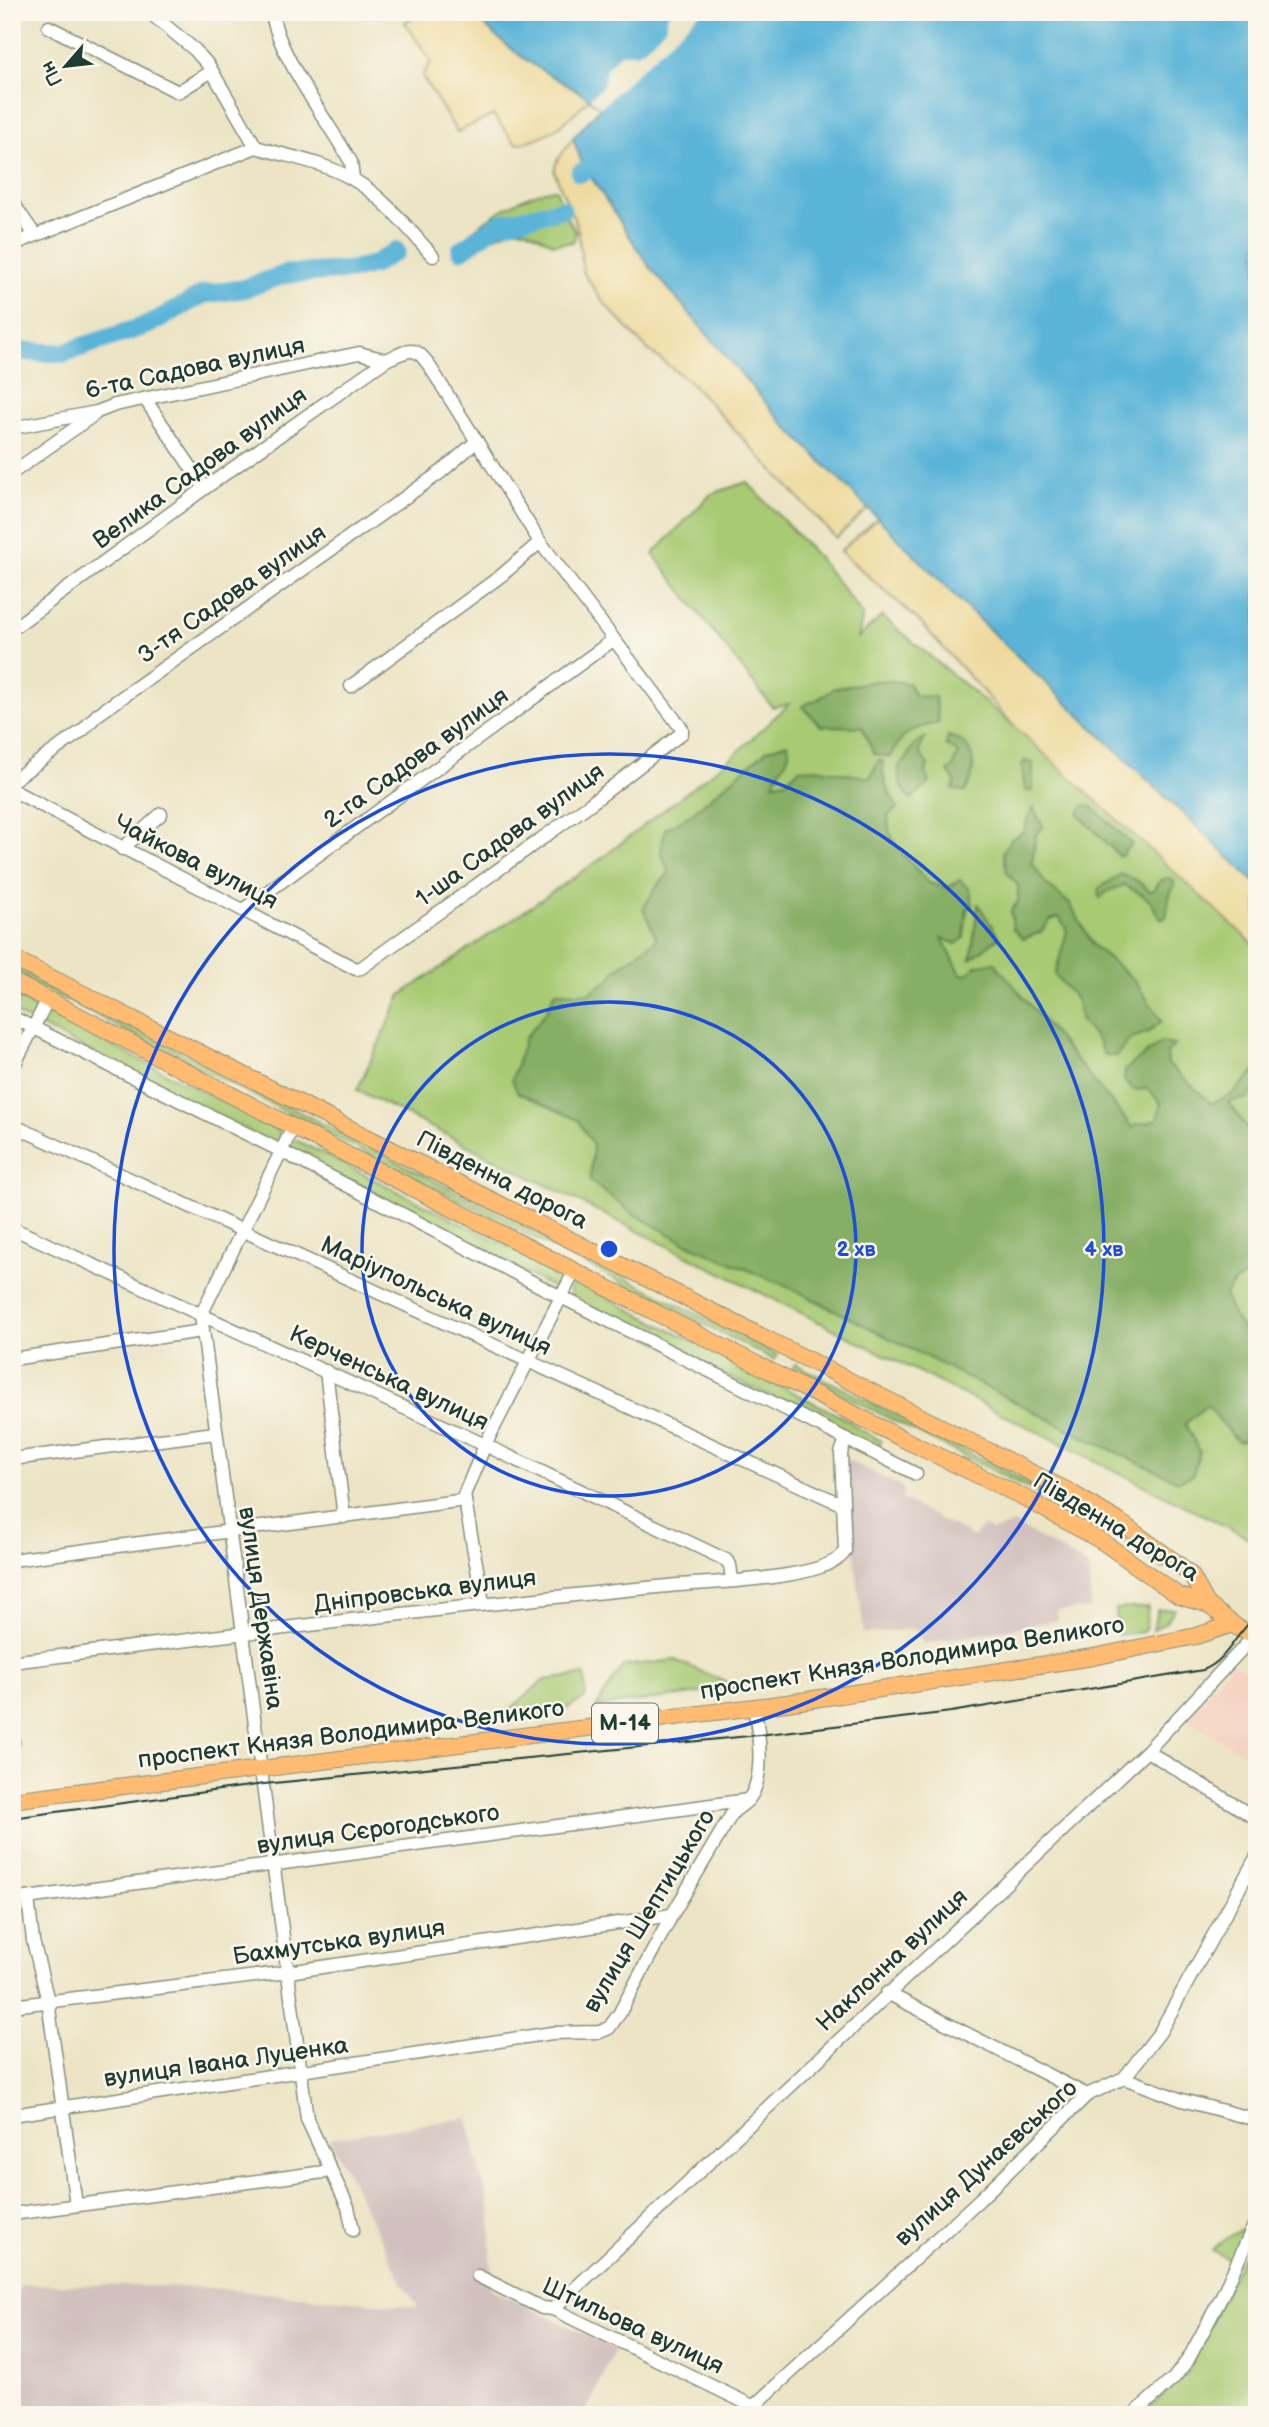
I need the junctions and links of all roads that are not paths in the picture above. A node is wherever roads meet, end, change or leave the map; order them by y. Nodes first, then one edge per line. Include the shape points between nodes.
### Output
1 (149, 12) edge
2 (272, 12) edge
3 (49, 27) dead end
4 (212, 71) junction
5 (256, 147) junction
6 (353, 179) junction
7 (12, 202) edge
8 (35, 235) junction
9 (12, 245) edge
10 (433, 256) dead end
11 (386, 360) junction
12 (145, 399) junction
13 (97, 412) junction
14 (12, 428) edge
15 (477, 441) junction
16 (12, 472) edge
17 (205, 488) junction
18 (540, 542) junction
19 (12, 629) edge
20 (613, 640) junction
21 (351, 686) dead end
22 (12, 781) edge
23 (12, 790) edge
24 (162, 814) dead end
25 (122, 849) junction
26 (244, 909) junction
27 (12, 958) edge
28 (361, 968) joint
29 (12, 981) edge
30 (48, 999) junction
31 (12, 1017) edge
32 (33, 1027) junction
33 (12, 1069) edge
34 (12, 1125) edge
35 (293, 1128) junction
36 (281, 1151) junction
37 (12, 1228) edge
38 (242, 1230) junction
39 (575, 1270) junction
40 (561, 1297) junction
41 (201, 1315) junction
42 (202, 1331) junction
43 (794, 1352) junction
44 (12, 1359) edge
45 (527, 1361) junction
46 (326, 1371) junction
47 (780, 1376) junction
48 (215, 1433) junction
49 (846, 1439) junction
50 (485, 1445) junction
51 (12, 1459) edge
52 (916, 1474) dead end
53 (464, 1500) junction
54 (843, 1506) junction
55 (344, 1517) junction
56 (229, 1531) junction
57 (12, 1560) edge
58 (732, 1580) junction
59 (483, 1603) junction
60 (1206, 1604) junction
61 (1233, 1624) junction
62 (244, 1634) junction
63 (1255, 1636) edge
64 (12, 1662) edge
65 (754, 1707) junction
66 (12, 1735) edge
67 (13, 1743) edge
68 (1147, 1751) junction
69 (262, 1768) junction
70 (12, 1800) edge
71 (749, 1800) junction
72 (1257, 1819) edge
73 (1257, 1856) edge
74 (274, 1865) junction
75 (27, 1898) junction
76 (12, 1900) edge
77 (671, 1915) junction
78 (288, 1972) junction
79 (887, 1993) junction
80 (48, 2001) junction
81 (12, 2006) edge
82 (447, 2050) joint
83 (301, 2072) junction
84 (1124, 2078) junction
85 (1087, 2095) junction
86 (62, 2108) junction
87 (12, 2115) edge
88 (1257, 2120) edge
89 (331, 2171) junction
90 (76, 2205) junction
91 (12, 2214) edge
92 (1257, 2219) edge
93 (353, 2230) dead end
94 (478, 2276) dead end
95 (553, 2309) junction
96 (754, 2406) junction
97 (771, 2415) edge
98 (1133, 2415) edge

1 - 4 street via 195,50
2 - 6 street via 292,65 351,162
3 - 4 street via 178,92
4 - 5 street
5 - 6 street via 313,162
5 - 8 street
6 - 10 street
7 - 8 street
8 - 9 street
11 - 12 street, 6-та Садова вулиця via 359,353
11 - 15 street, Велика Садова вулиця via 405,352 422,354
11 - 17 street, Велика Садова вулиця
12 - 13 street, 6-та Садова вулиця
12 - 17 street
13 - 14 street, 6-та Садова вулиця
13 - 16 street
15 - 18 street
15 - 22 street, 3-тя Садова вулиця via 441,472 96,715 83,730
17 - 19 street, Велика Садова вулиця
18 - 20 street
18 - 21 street
20 - 26 street, 2-га Садова вулиця
20 - 28 street, 1-ша Садова вулиця via 682,733
23 - 25 street, Чайкова вулиця
24 - 25 street
25 - 26 street, Чайкова вулиця
26 - 28 street, Чайкова вулиця
27 - 43 main road, Південна дорога
29 - 30 main road, Південна дорога
30 - 32 street
30 - 35 main road, Південна дорога
31 - 32 street
32 - 33 street
32 - 36 street
34 - 38 street, Маріупольська вулиця
35 - 36 street, вулиця Державіна
35 - 39 main road, Південна дорога
36 - 38 street, вулиця Державіна
36 - 40 street
37 - 41 street, Керченська вулиця
38 - 41 street, вулиця Державіна
38 - 45 street, Маріупольська вулиця
39 - 40 street
39 - 47 main road, Південна дорога
40 - 45 street
40 - 49 street
41 - 42 street, вулиця Державіна
41 - 46 street, Керченська вулиця
42 - 44 street
42 - 48 street, вулиця Державіна
43 - 47 main road
43 - 60 main road, Південна дорога via 1068,1490 1178,1563 1191,1575
45 - 50 street
45 - 54 street, Маріупольська вулиця
46 - 50 street, Керченська вулиця
46 - 55 street
47 - 60 main road, Південна дорога via 1025,1498 1103,1542 1179,1596
48 - 51 street
48 - 56 street, вулиця Державіна
49 - 52 street
49 - 54 street via 841,1453
50 - 53 street
50 - 58 street, Керченська вулиця via 726,1560
53 - 55 street
53 - 59 street
54 - 58 street, Дніпровська вулиця via 846,1546 840,1559 811,1570
55 - 56 street
56 - 57 street
56 - 62 street, вулиця Державіна
58 - 59 street, Дніпровська вулиця
59 - 62 street, Дніпровська вулиця
60 - 61 main road
61 - 63 main road
61 - 65 main road, проспект Князя Володимира Великого / М-14 via 1093,1657
62 - 64 street, Дніпровська вулиця
62 - 69 street, вулиця Державіна
63 - 68 street, Наклонна вулиця
65 - 69 main road, проспект Князя Володимира Великого / М-14
65 - 71 street, вулиця Шептицького via 761,1761
66 - 67 street
68 - 72 street
68 - 79 street, Наклонна вулиця
69 - 70 main road, проспект Князя Володимира Великого / М-14
69 - 74 street, вулиця Державіна
71 - 74 street, вулиця Сєрогодського
71 - 77 street, вулиця Шептицького via 733,1812
73 - 84 street, вулиця Дунаєвського via 1160,2032
74 - 75 street, вулиця Сєрогодського
74 - 78 street, вулиця Державіна
75 - 76 street, вулиця Сєрогодського
75 - 80 street
77 - 78 street, Бахмутська вулиця
77 - 82 street, вулиця Шептицького via 619,2014 605,2031
78 - 80 street, Бахмутська вулиця
78 - 83 street, вулиця Державіна
79 - 85 street
79 - 95 street, Наклонна вулиця
80 - 81 street, Бахмутська вулиця
80 - 86 street
82 - 83 street, вулиця Івана Луценка
83 - 86 street, вулиця Івана Луценка
83 - 89 street, вулиця Державіна via 307,2119
84 - 85 street, вулиця Дунаєвського
84 - 88 street via 1182,2100
85 - 96 street, вулиця Дунаєвського
86 - 87 street, вулиця Івана Луценка
86 - 90 street
89 - 90 street
89 - 93 street, вулиця Державіна
90 - 91 street
92 - 98 street via 1189,2358
94 - 95 street, Штильова вулиця via 542,2308
95 - 96 street, Штильова вулиця
96 - 97 street, Штильова вулиця

